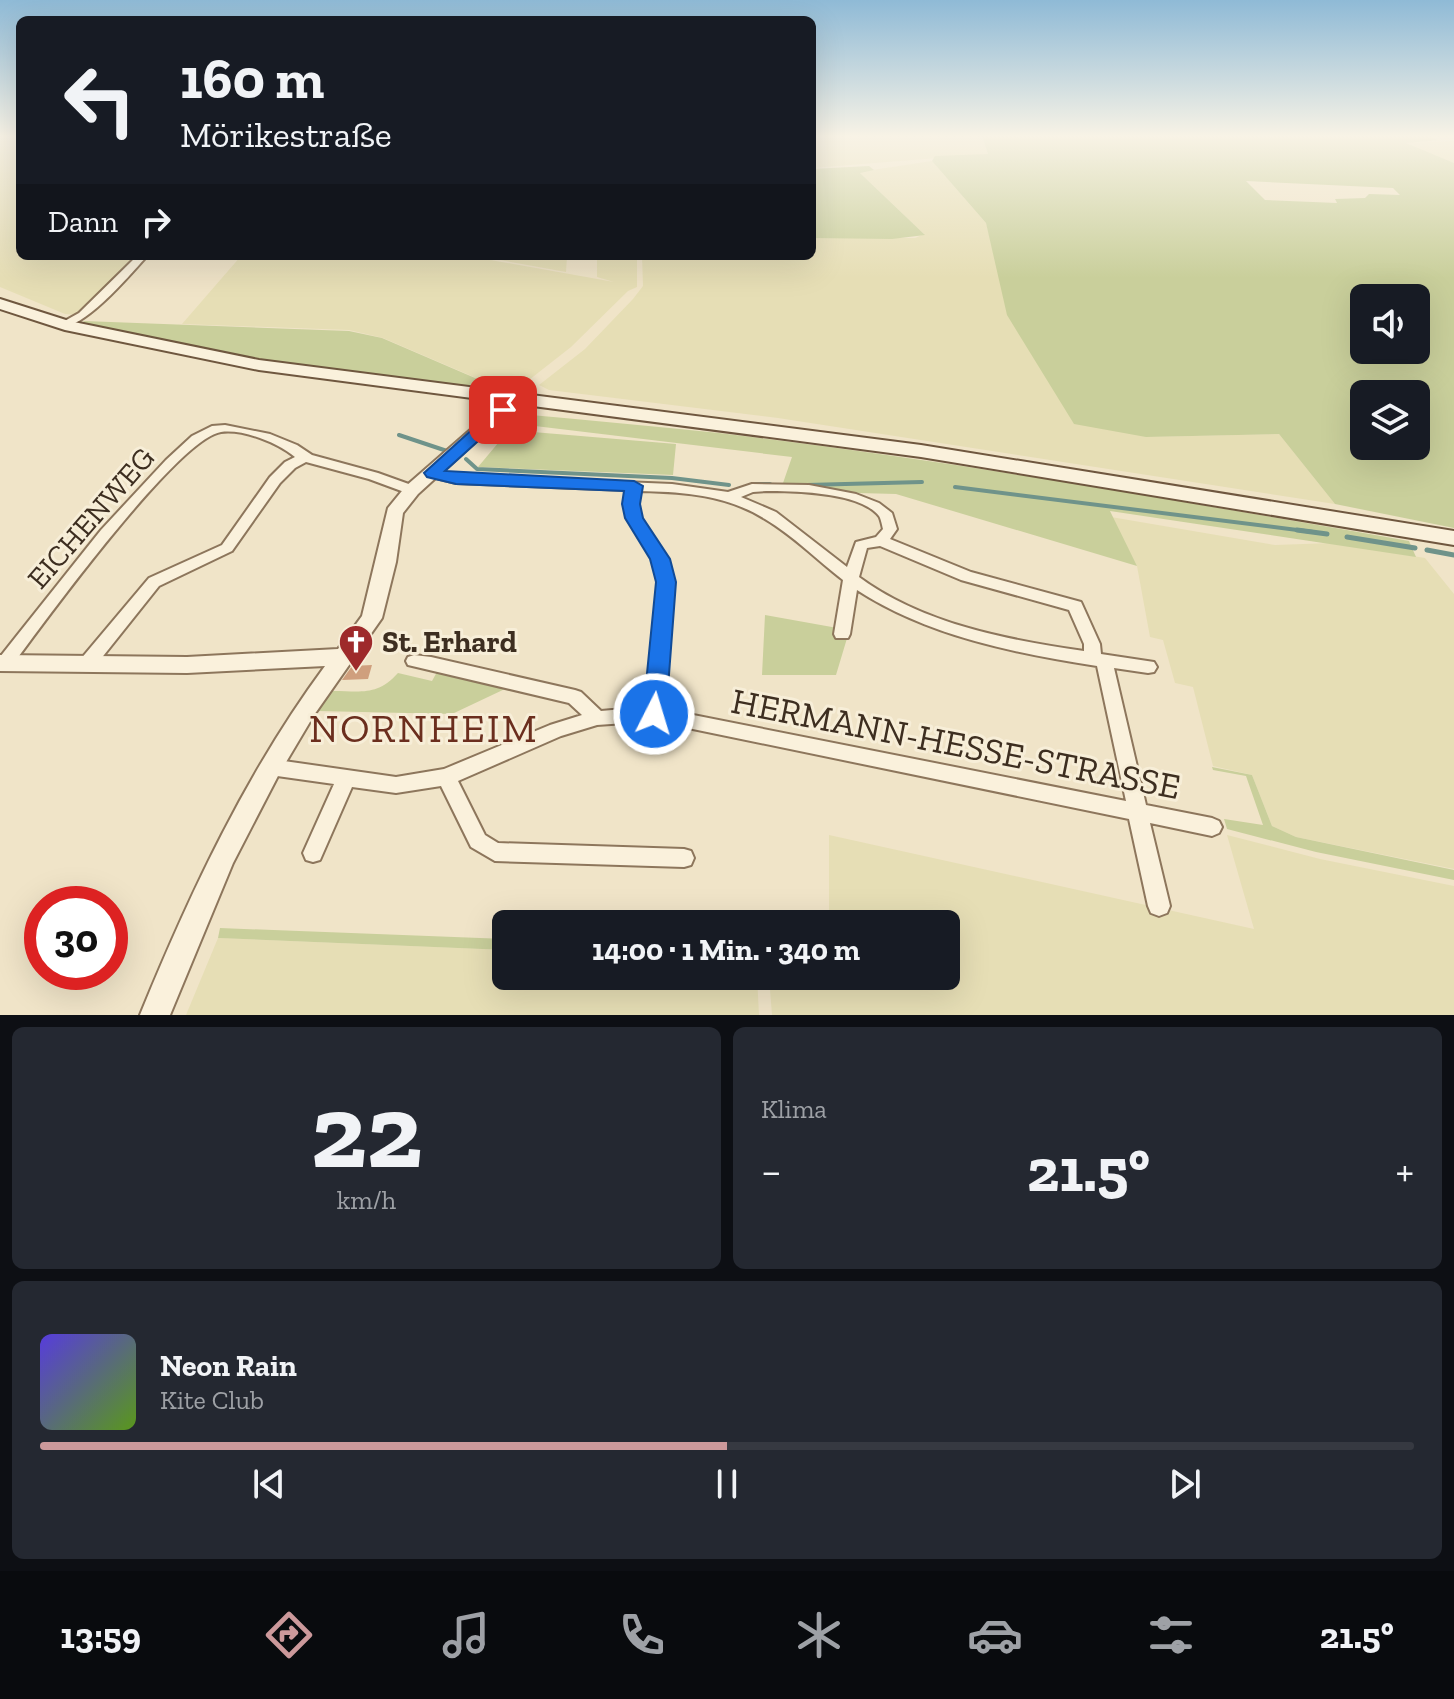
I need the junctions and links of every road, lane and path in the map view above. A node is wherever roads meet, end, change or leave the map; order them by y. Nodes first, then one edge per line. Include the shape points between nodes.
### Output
1 (138, 260) edge
2 (0, 304) edge
3 (65, 325) junction
4 (513, 400) junction
5 (305, 457) junction
6 (433, 473) junction
7 (634, 486) junction
8 (412, 490) junction
9 (729, 497) junction
10 (1454, 538) edge
11 (881, 541) junction
12 (851, 578) junction
13 (842, 634) dead end
14 (344, 657) junction
15 (1099, 660) junction
16 (414, 661) dead end
17 (2, 663) edge
18 (86, 665) junction
19 (1148, 667) dead end
20 (654, 714) junction
21 (597, 718) junction
22 (270, 767) junction
23 (446, 777) junction
24 (345, 780) junction
25 (1138, 813) junction
26 (1212, 827) dead end
27 (313, 853) dead end
28 (684, 858) dead end
29 (1159, 906) dead end
30 (155, 1015) edge

1 - 3 street via 83,315
2 - 3 main road
3 - 4 main road via 259,365
4 - 6 street
4 - 10 main road via 966,458
5 - 8 street
5 - 17 street, EICHENWEG via 231,429 208,431 76,569
5 - 18 street via 275,480 227,548 154,582
6 - 7 street via 456,479
6 - 8 street
7 - 9 street
7 - 20 street via 634,518 660,559 666,582
8 - 14 street via 393,514 372,618
9 - 11 street via 766,487 857,497 888,516 890,529
9 - 12 street via 776,517
11 - 12 street via 861,545
11 - 15 street via 966,576 1075,606
12 - 13 street
12 - 15 street via 883,599 978,635
14 - 18 street
14 - 22 street
15 - 19 street
15 - 25 street
16 - 21 street via 575,697
17 - 18 street
20 - 21 street, HERMANN-HESSE-STRASSE
20 - 25 street, HERMANN-HESSE-STRASSE
21 - 23 street, HERMANN-HESSE-STRASSE
22 - 24 street, HERMANN-HESSE-STRASSE
22 - 30 street via 222,858
23 - 24 street, HERMANN-HESSE-STRASSE via 396,785
23 - 28 street via 478,841 495,852
24 - 27 street
25 - 26 street, HERMANN-HESSE-STRASSE
25 - 29 street

